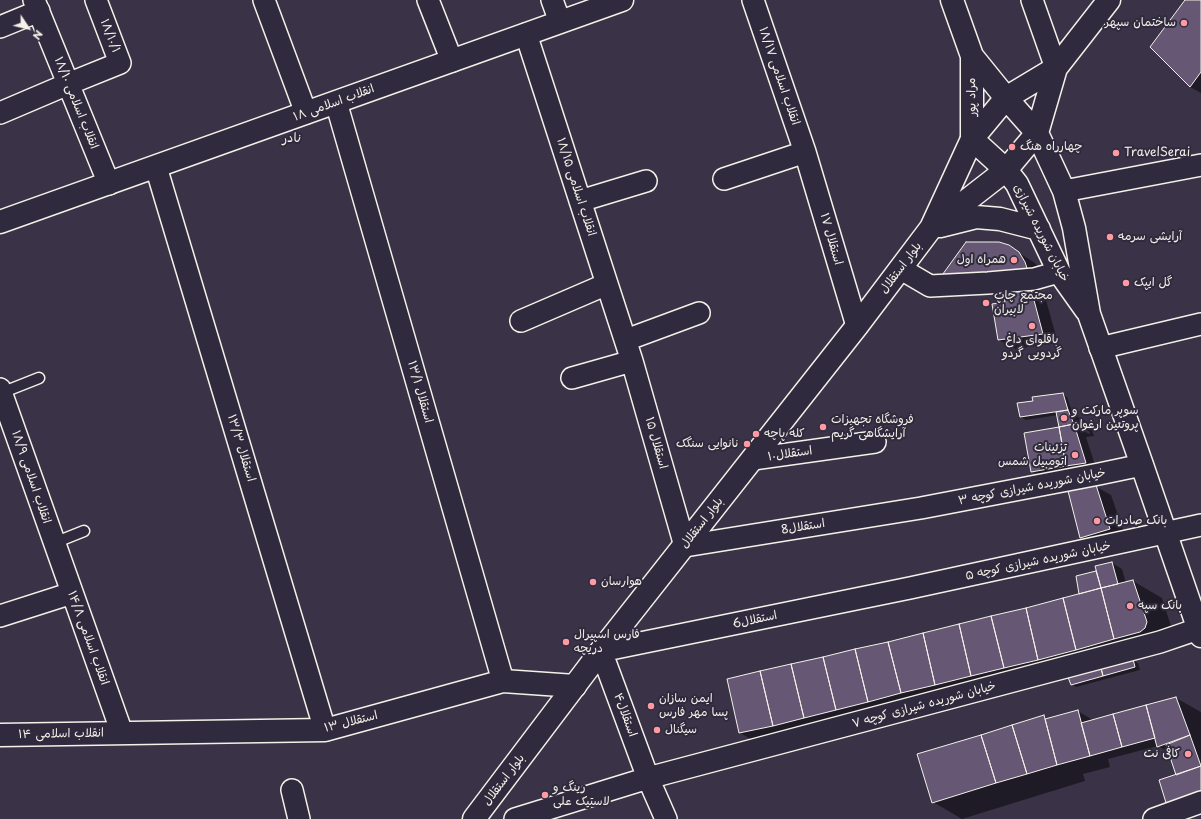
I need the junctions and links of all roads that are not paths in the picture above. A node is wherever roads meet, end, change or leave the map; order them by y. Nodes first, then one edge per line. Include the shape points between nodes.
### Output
1 (96, 0) edge
2 (264, 0) edge
3 (428, 0) edge
4 (552, 0) edge
5 (622, 0) edge
6 (753, 0) edge
7 (952, 0) edge
8 (1032, 0) edge
9 (1109, 0) edge
10 (37, 5) edge
11 (560, 22) junction
12 (0, 27) edge
13 (526, 34) junction
14 (972, 56) junction
15 (452, 61) junction
16 (1056, 68) junction
17 (68, 84) junction
18 (1006, 98) junction
19 (336, 102) junction
20 (0, 113) edge
21 (306, 113) junction
22 (1038, 133) junction
23 (972, 138) junction
24 (805, 152) junction
25 (1201, 165) edge
26 (156, 167) junction
27 (1006, 170) junction
28 (724, 179) dead end
29 (646, 181) dead end
30 (109, 184) junction
31 (1064, 191) junction
32 (580, 201) junction
33 (0, 222) edge
34 (931, 228) junction
35 (1039, 229) junction
36 (901, 268) junction
37 (1059, 272) junction
38 (607, 284) junction
39 (699, 313) dead end
40 (1089, 314) junction
41 (521, 321) dead end
42 (1201, 324) edge
43 (857, 326) junction
44 (626, 340) junction
45 (1100, 348) junction
46 (632, 361) junction
47 (39, 378) dead end
48 (572, 378) dead end
49 (1, 391) edge
50 (875, 442) dead end
51 (753, 459) junction
52 (1142, 465) junction
53 (921, 508) joint
54 (1201, 525) edge
55 (84, 531) dead end
56 (1165, 532) junction
57 (54, 543) junction
58 (685, 546) junction
59 (910, 588) joint
60 (72, 593) junction
61 (0, 616) edge
62 (1200, 632) edge
63 (601, 651) junction
64 (503, 681) junction
65 (575, 686) junction
66 (325, 730) junction
67 (122, 733) junction
68 (0, 735) edge
69 (648, 778) junction
70 (292, 790) dead end
71 (1201, 802) edge
72 (299, 819) edge
73 (474, 819) edge
74 (515, 819) edge
75 (666, 819) edge
76 (1154, 819) edge

1 - 17 street, ۱۸/۱۰/۱ via 120,63
2 - 21 street
3 - 15 street
4 - 11 street
5 - 11 main road, ۱۸ انقلاب اسلامی
6 - 24 street, ۱۸/۱۷ انقلاب اسلامی
7 - 14 main road, مراد پور
8 - 16 street
9 - 16 main road, بلوار استقلال
10 - 12 street
10 - 17 street, ۱۸/۱۰ انقلاب اسلامی
11 - 13 main road, ۱۸ انقلاب اسلامی
13 - 15 main road, ۱۸ انقلاب اسلامی
13 - 32 street, ۱۸/۱۵ انقلاب اسلامی
14 - 18 main road, مراد پور
14 - 23 main road, مراد پور
15 - 19 main road, ۱۸ انقلاب اسلامی
16 - 18 main road, بلوار استقلال
16 - 22 main road, بلوار استقلال
17 - 20 street
17 - 30 street, ۱۸/۱۰ انقلاب اسلامی
18 - 22 main road, خیابان شوریده شیرازی
18 - 23 main road, بلوار استقلال
19 - 21 main road, ۱۸ انقلاب اسلامی
19 - 64 street, ۱۳/۱ استقلال
21 - 26 main road, ۱۸ انقلاب اسلامی
22 - 27 main road, بلوار استقلال
22 - 31 main road, خیابان شوریده شیرازی
23 - 27 main road, خیابان شوریده شیرازی
23 - 34 main road, بلوار استقلال
24 - 28 street
24 - 43 street, ۱۷ استقلال
25 - 31 street
26 - 30 main road, ۱۸ انقلاب اسلامی
26 - 66 street, ۱۳/۳ استقلال
27 - 34 main road, بلوار استقلال
27 - 35 main road, خیابان شوریده شیرازی via 1017,184
29 - 32 street
30 - 33 main road, ۱۸ انقلاب اسلامی
31 - 40 main road, خیابان شوریده شیرازی via 1074,228
32 - 38 street, ۱۸/۱۵ انقلاب اسلامی
34 - 35 main road via 976,217 1000,219
34 - 36 main road, بلوار استقلال
35 - 37 main road, خیابان شوریده شیرازی
36 - 37 street via 930,286 1034,279
36 - 43 main road, بلوار استقلال
37 - 40 main road, خیابان شوریده شیرازی
38 - 41 street
38 - 44 street, ۱۸/۱۵ انقلاب اسلامی
39 - 44 street
40 - 45 main road, خیابان شوریده شیرازی
42 - 45 street
43 - 51 main road, بلوار استقلال
44 - 46 street, ۱۵ استقلال
45 - 52 main road, خیابان شوریده شیرازی
46 - 48 street
46 - 58 street, ۱۵ استقلال
47 - 49 lane
49 - 57 street, ۱۸/۹ انقلاب اسلامی
50 - 51 street, استقلال۱۰
51 - 58 main road, بلوار استقلال
52 - 53 street, خیابان شوریده شیرازی کوچه ۳
52 - 56 main road, خیابان شوریده شیرازی
53 - 58 street, استقلال8
54 - 56 street, خیابان شوریده شیرازی کوچه ۵
55 - 57 lane
56 - 59 street, خیابان شوریده شیرازی کوچه ۵
56 - 62 main road, خیابان شوریده شیرازی
57 - 60 street, ۱۴/۸ انقلاب اسلامی
58 - 63 main road, بلوار استقلال
59 - 63 street, استقلال6
60 - 61 street
60 - 67 street, ۱۴/۸ انقلاب اسلامی
62 - 69 street, خیابان شوریده شیرازی کوچه ۷
63 - 65 main road, بلوار استقلال
63 - 69 street, استقلال۴
64 - 65 main road, ۱۳ استقلال
64 - 66 main road, ۱۳ استقلال
65 - 73 main road, بلوار استقلال
66 - 67 main road, ۱۳ استقلال
67 - 68 main road, ۱۴ انقلاب اسلامی
69 - 74 street, خیابان شوریده شیرازی کوچه ۷
69 - 75 street, استقلال۴
70 - 72 street
71 - 76 street

